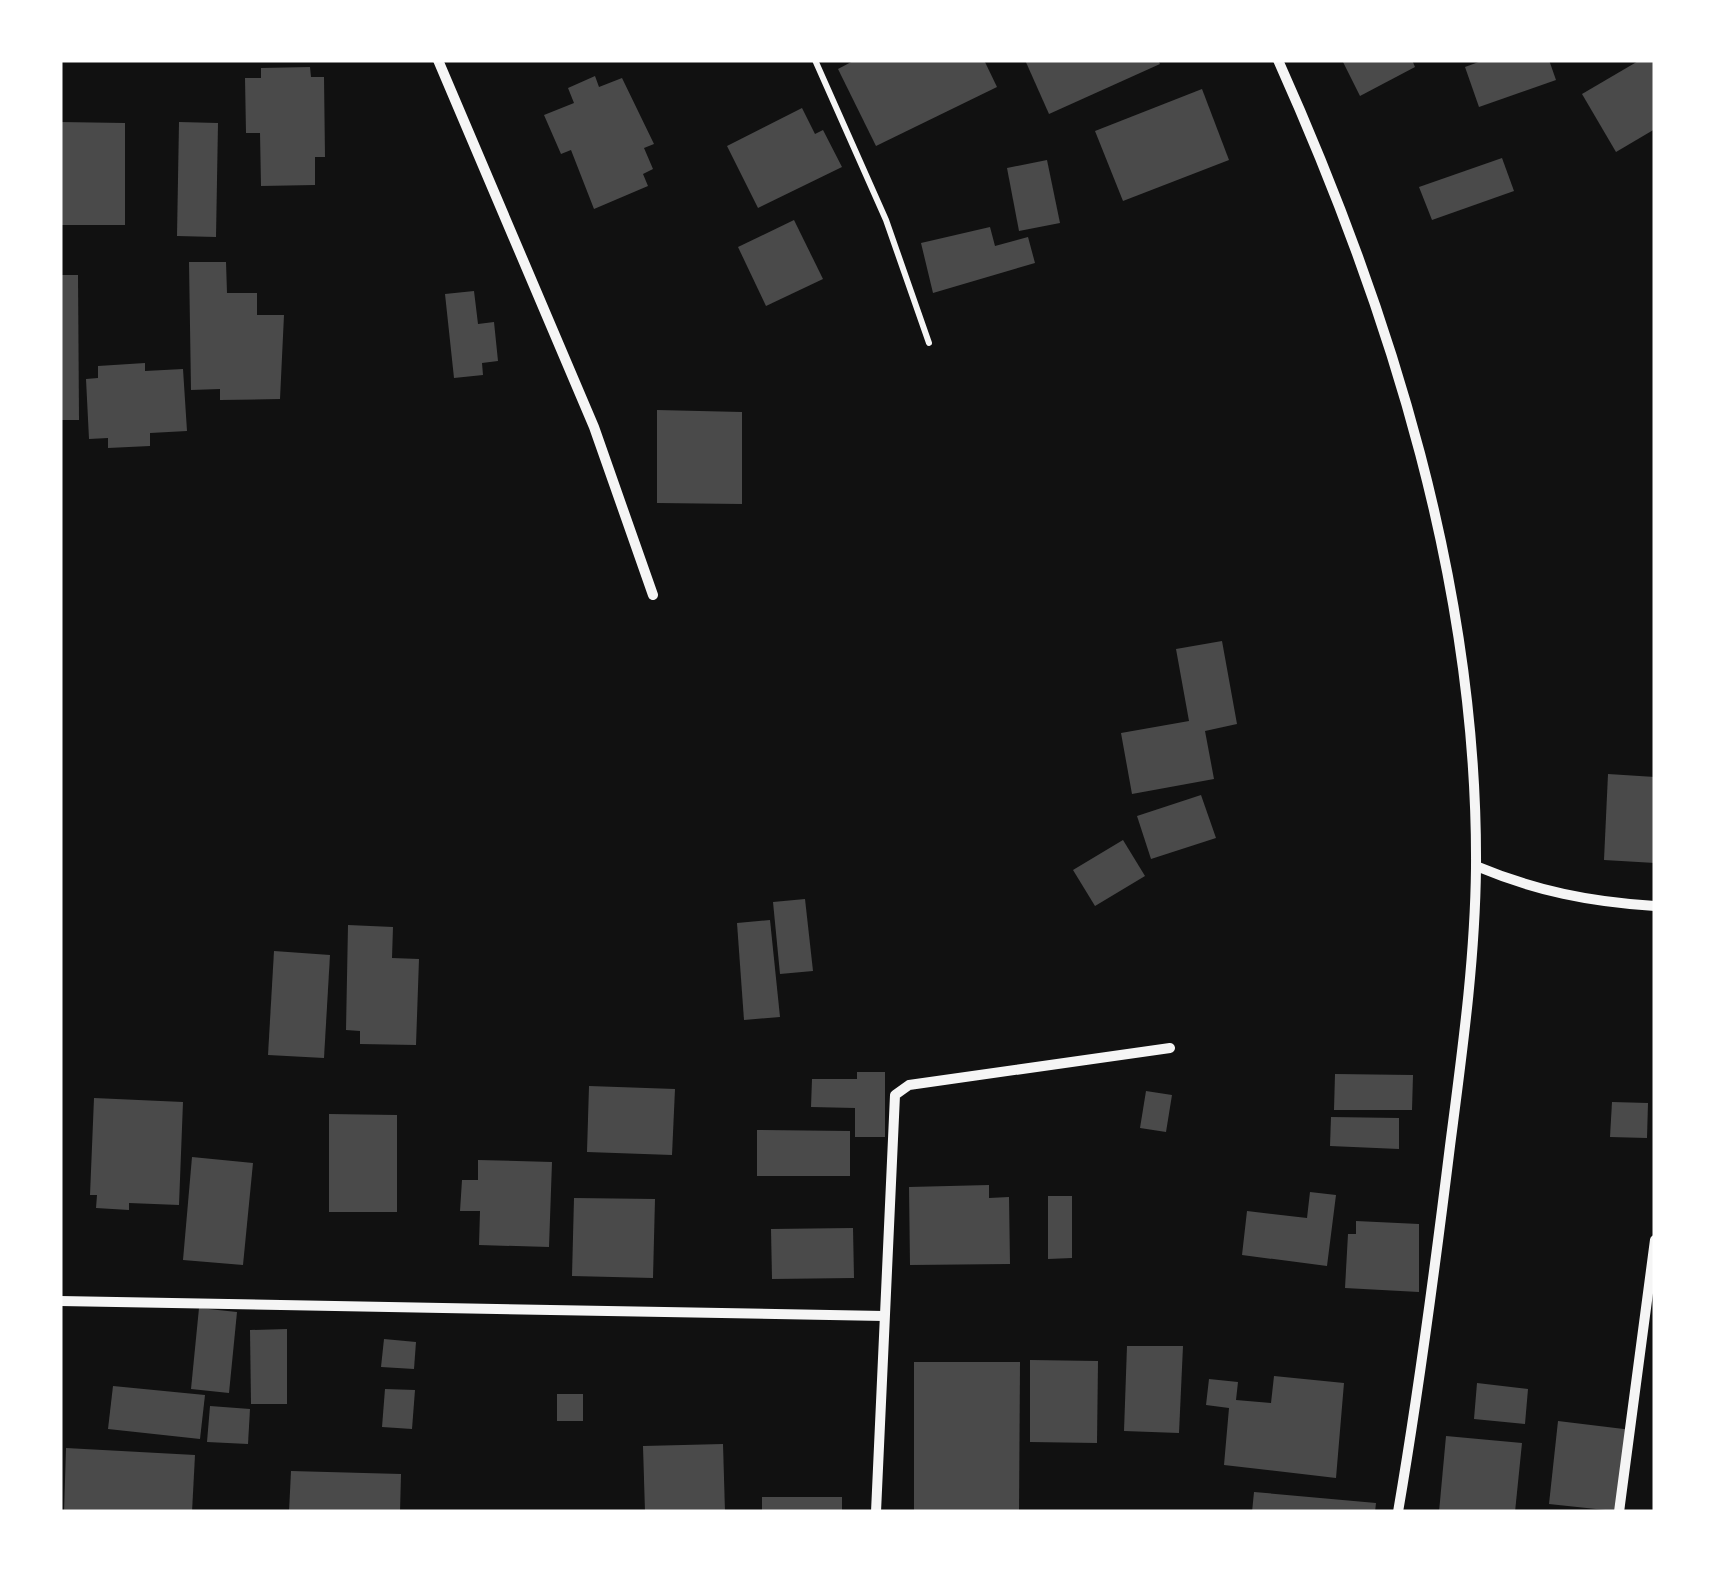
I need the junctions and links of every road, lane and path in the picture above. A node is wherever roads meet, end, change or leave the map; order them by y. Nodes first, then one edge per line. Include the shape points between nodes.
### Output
1 (438, 60) edge
2 (815, 60) edge
3 (1278, 60) edge
4 (929, 343) dead end
5 (654, 594) dead end
6 (1476, 866) junction
7 (1655, 906) edge
8 (1170, 1048) dead end
9 (1655, 1240) edge
10 (60, 1301) edge
11 (884, 1316) junction
12 (876, 1512) edge
13 (1398, 1512) edge
14 (1619, 1512) edge

1 - 5 street via 594,427
2 - 4 path via 886,220
3 - 6 street via 1330,176 1405,401 1454,606
6 - 7 street via 1584,902
6 - 13 street via 1472,974
8 - 11 street via 901,1088 894,1109
9 - 14 street
10 - 11 street
11 - 12 street

